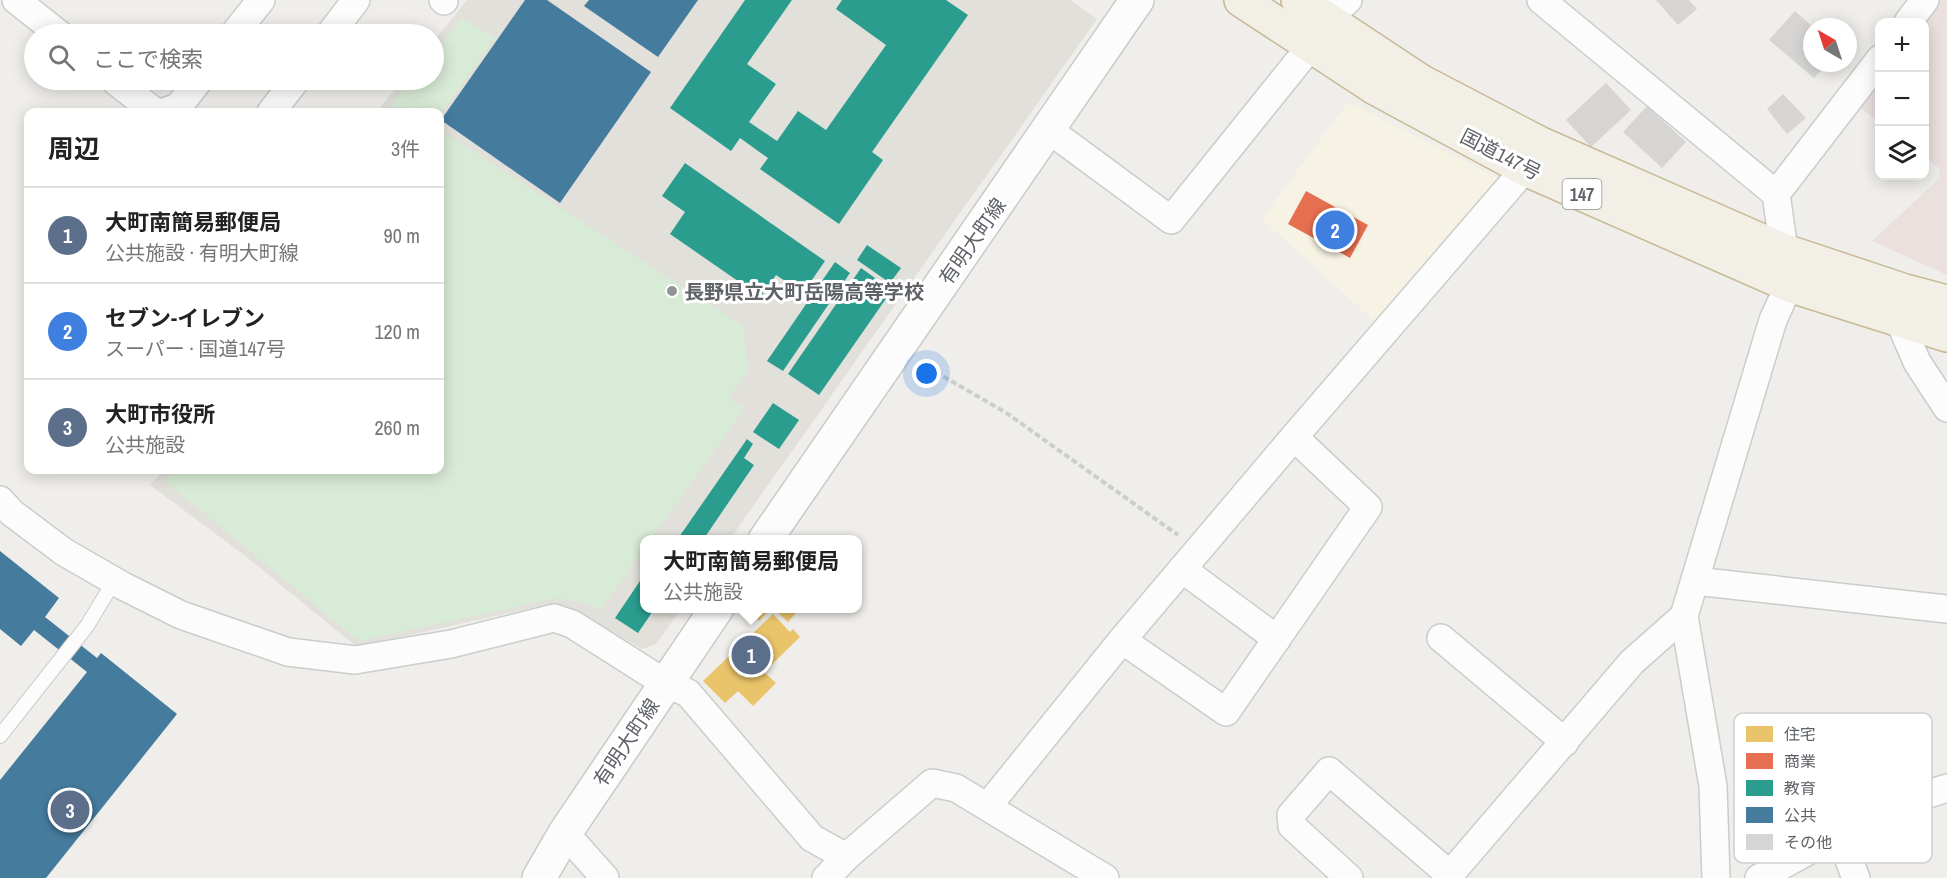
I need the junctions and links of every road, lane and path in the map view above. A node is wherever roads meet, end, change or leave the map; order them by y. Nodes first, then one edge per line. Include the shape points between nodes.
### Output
1 (16, 0) edge
2 (261, 0) edge
3 (356, 0) edge
4 (1137, 0) edge
5 (1241, 0) edge
6 (1298, 0) edge
7 (1540, 0) edge
8 (1925, 0) edge
9 (1911, 18) edge
10 (1328, 22) edge
11 (46, 24) edge
12 (242, 24) edge
13 (338, 24) edge
14 (1875, 65) edge
15 (132, 90) edge
16 (190, 90) edge
17 (288, 90) edge
18 (165, 108) edge
19 (174, 108) edge
20 (274, 108) edge
21 (1049, 130) junction
22 (1525, 169) junction
23 (1776, 194) junction
24 (1785, 251) junction
25 (1789, 285) junction
26 (1947, 302) edge
27 (1901, 305) junction
28 (1947, 335) edge
29 (897, 349) junction
30 (1947, 408) edge
31 (1294, 436) junction
32 (0, 500) edge
33 (768, 535) edge
34 (1190, 560) junction
35 (114, 580) junction
36 (1695, 581) junction
37 (1947, 609) edge
38 (714, 613) edge
39 (1684, 616) junction
40 (1441, 638) dead end
41 (1277, 639) junction
42 (1122, 640) junction
43 (665, 683) junction
44 (0, 736) edge
45 (1565, 742) junction
46 (1947, 788) edge
47 (1932, 793) edge
48 (988, 806) junction
49 (565, 833) junction
50 (846, 857) junction
51 (1786, 863) edge
52 (1850, 863) edge
53 (1448, 876) edge
54 (539, 878) edge
55 (606, 878) edge
56 (826, 878) edge
57 (1105, 878) edge
58 (1349, 878) edge
59 (1716, 878) edge
60 (1759, 878) edge
61 (1856, 878) edge

1 - 11 street
2 - 12 street
3 - 13 street
4 - 21 main road, 有明大町線
5 - 10 highway, 国道147号 / 147
6 - 10 highway, 国道147号 / 147
7 - 23 street
8 - 9 street
10 - 21 street via 1171,220
10 - 22 highway, 国道147号 / 147 via 1375,88
10 - 24 highway, 国道147号 / 147 via 1422,82 1539,143
14 - 23 street
15 - 18 street
16 - 19 street
17 - 20 street
21 - 29 main road, 有明大町線
22 - 25 highway, 国道147号 / 147
22 - 31 street
23 - 24 street
24 - 25 street
24 - 27 highway, 国道147号 / 147
25 - 27 highway, 国道147号 / 147
25 - 36 street via 1773,320
26 - 27 highway, 国道147号 / 147
27 - 28 highway, 国道147号 / 147
27 - 30 street via 1917,362
29 - 33 main road, 有明大町線
29 - 34 path via 1005,412
31 - 34 street
31 - 41 street via 1368,507
32 - 35 street via 64,552
34 - 41 street
34 - 42 street
35 - 43 street via 181,615 288,652 355,660 451,644 554,618 572,624
35 - 44 lane via 87,626
36 - 37 street
36 - 39 street
38 - 43 main road, 有明大町線
39 - 45 street via 1632,662
39 - 59 street via 1713,786
40 - 45 street
41 - 42 street via 1226,712
42 - 48 street
43 - 49 main road, 有明大町線
43 - 50 street via 688,693 812,838
45 - 53 street
46 - 47 street
48 - 50 street via 956,788 932,783
48 - 57 street
49 - 54 main road, 有明大町線
49 - 55 street
50 - 56 street
51 - 60 street
52 - 61 street
53 - 58 street via 1329,771 1290,815 1292,826

